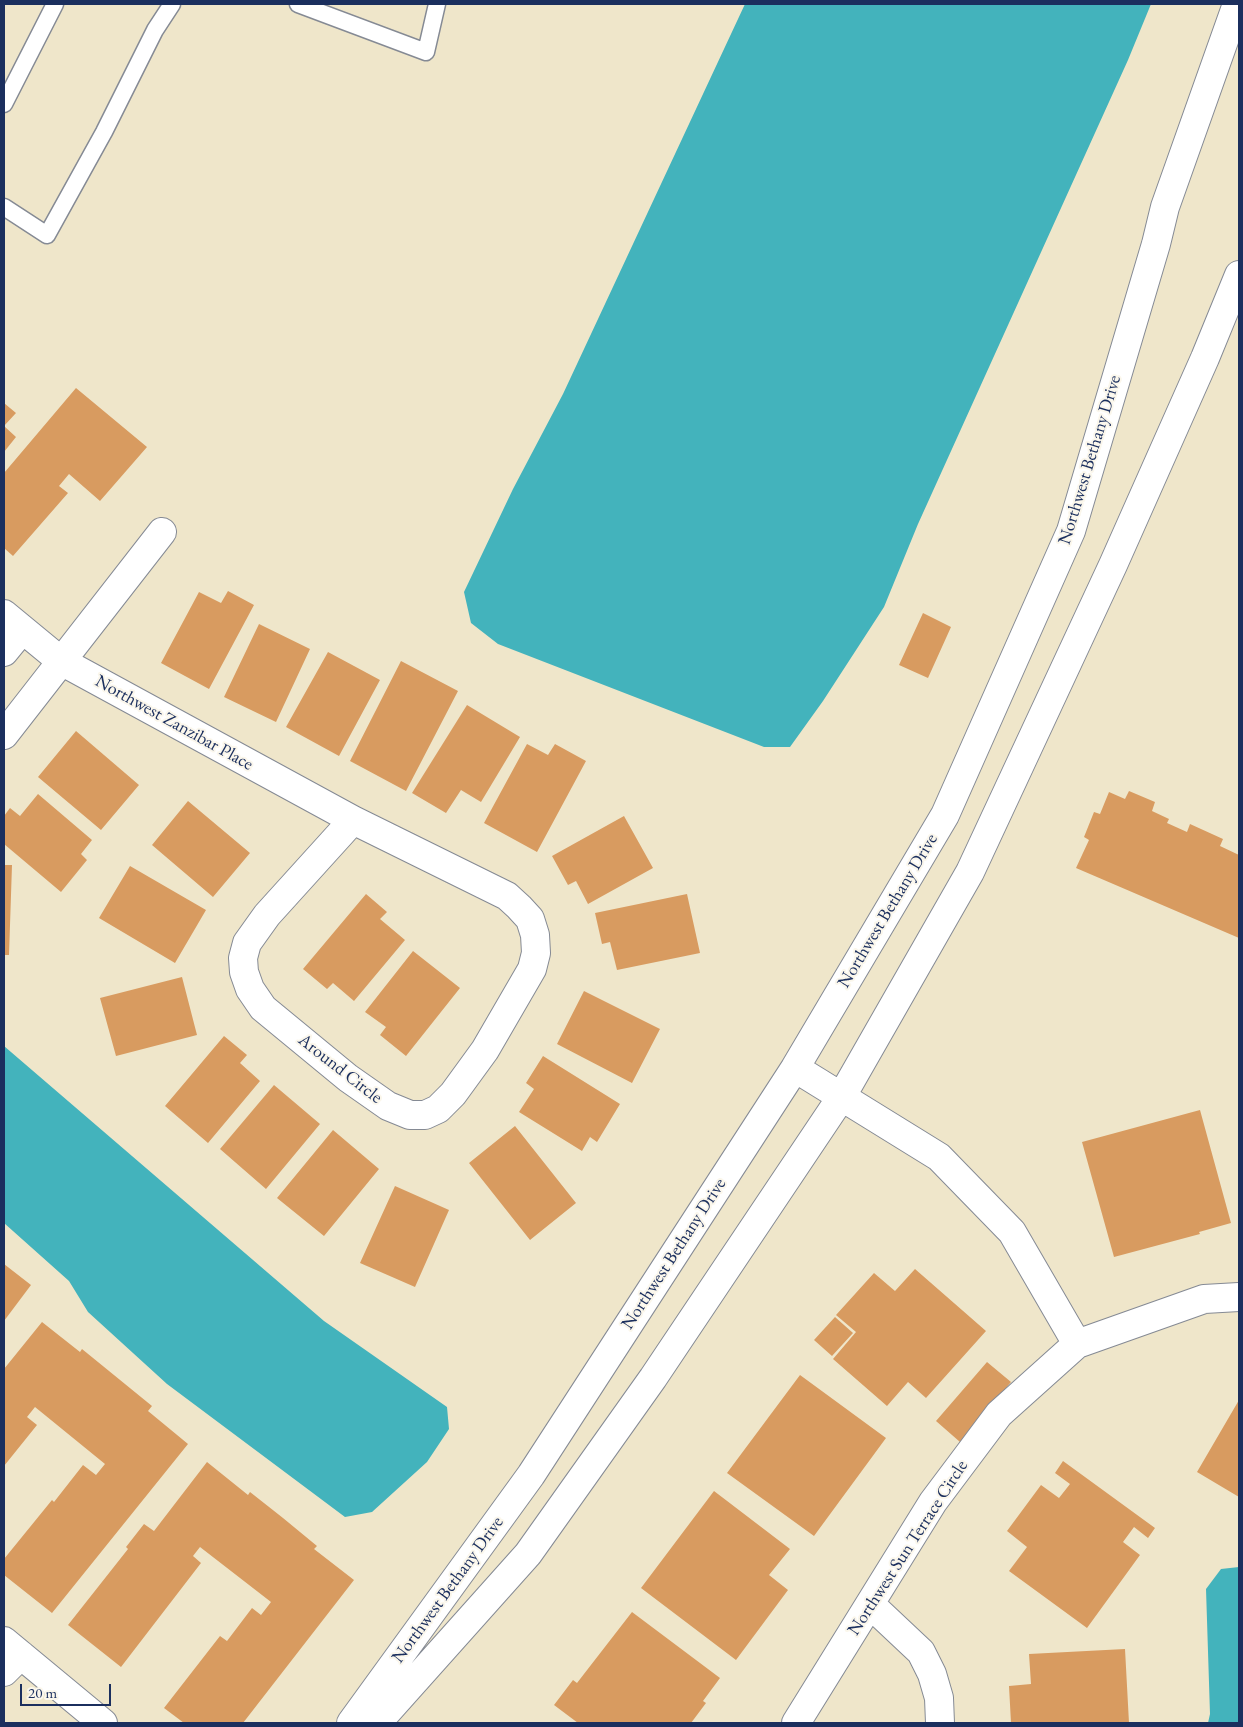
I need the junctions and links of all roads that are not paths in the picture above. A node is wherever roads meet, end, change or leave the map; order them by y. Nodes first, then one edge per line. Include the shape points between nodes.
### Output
1 (55, 4) edge
2 (172, 4) edge
3 (298, 4) edge
4 (437, 4) edge
5 (1237, 4) edge
6 (4, 104) edge
7 (4, 207) edge
8 (1239, 275) edge
9 (162, 532) dead end
10 (13, 622) edge
11 (4, 652) edge
12 (61, 661) junction
13 (4, 734) edge
14 (353, 820) junction
15 (795, 1068) junction
16 (842, 1096) junction
17 (1239, 1297) edge
18 (1078, 1344) junction
19 (870, 1604) junction
20 (9, 1656) edge
21 (103, 1723) edge
22 (351, 1723) edge
23 (377, 1723) edge
24 (796, 1723) edge
25 (940, 1723) edge

1 - 6 lane
2 - 7 lane via 47,235
3 - 4 lane via 426,52
5 - 15 street, Northwest Bethany Drive via 1165,207 1071,531 945,815
8 - 16 street, Northwest Bethany Drive via 1113,565 970,872
9 - 12 street
10 - 11 street
10 - 12 street, Northwest Zanzibar Place
12 - 13 street
12 - 14 street, Northwest Zanzibar Place
14 - 14 street, Around Circle via 267,915 247,943 244,972 250,989 263,1008 348,1078 388,1106 410,1115 425,1115 438,1110 486,1050 532,969 536,953 535,935 530,920 508,896
15 - 16 street
15 - 22 street, Northwest Bethany Drive via 531,1475
16 - 18 street via 940,1157 1012,1232
16 - 23 street, Northwest Bethany Drive via 653,1378 528,1554
17 - 18 street, Northwest Sun Terrace Circle via 1204,1299
18 - 19 street, Northwest Sun Terrace Circle via 999,1414 933,1502
19 - 24 street, Northwest Sun Terrace Circle
19 - 25 street via 921,1652 939,1698
20 - 21 street

